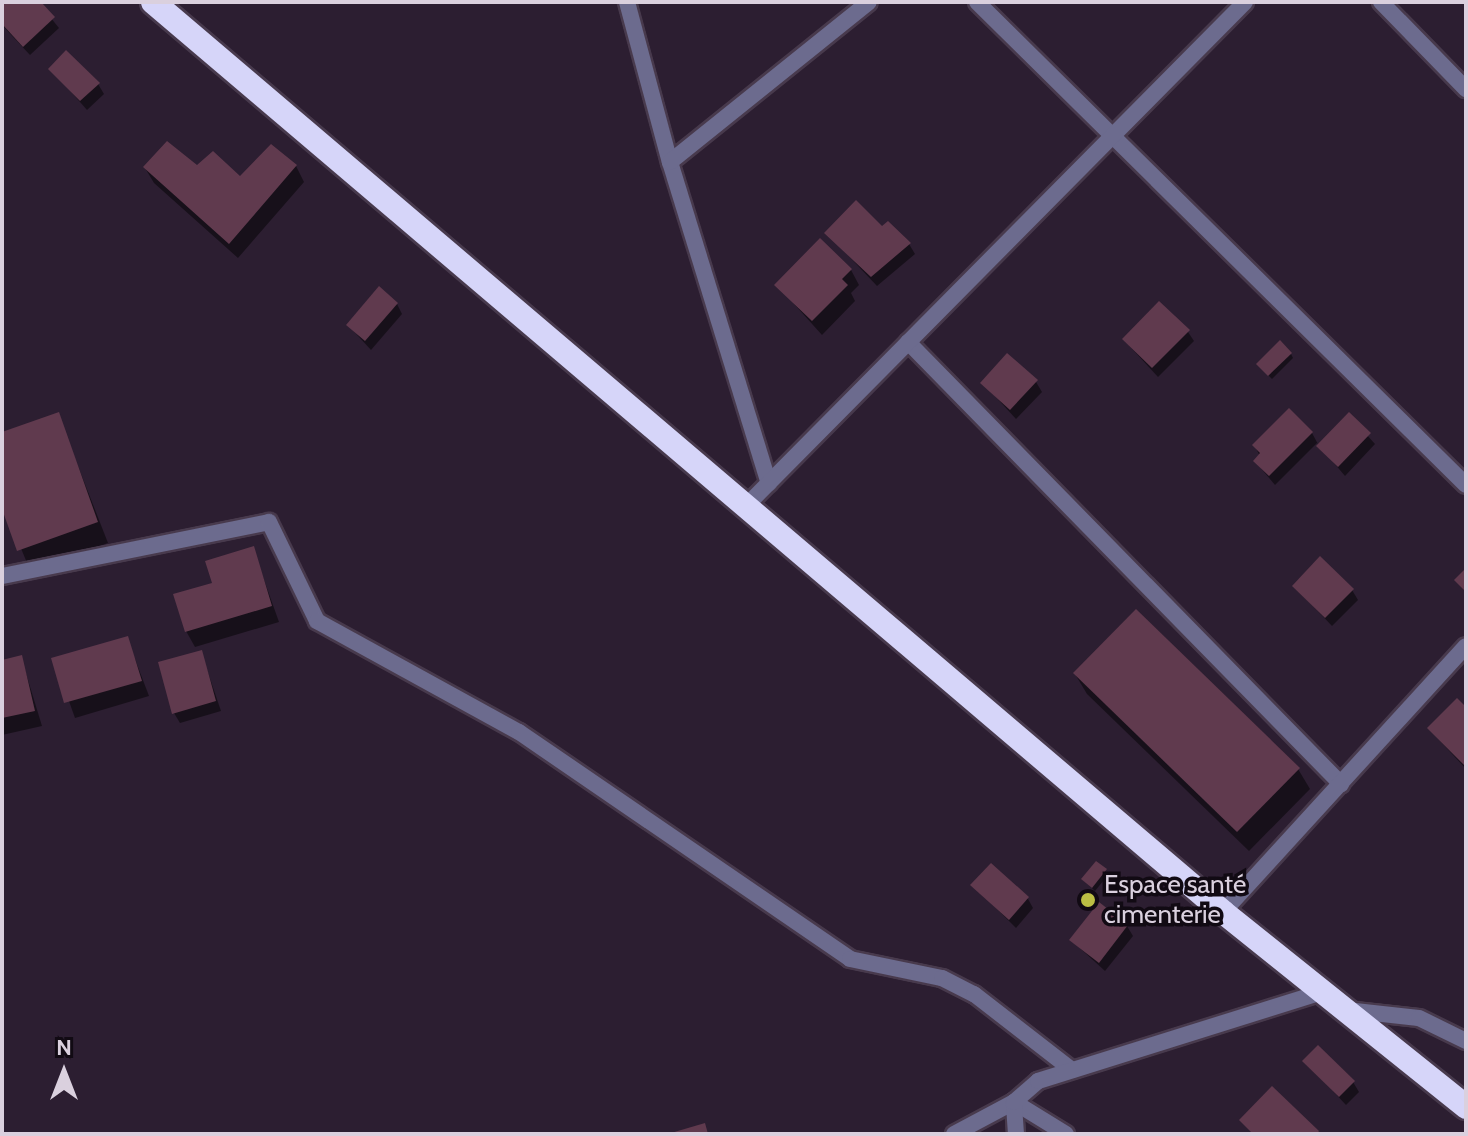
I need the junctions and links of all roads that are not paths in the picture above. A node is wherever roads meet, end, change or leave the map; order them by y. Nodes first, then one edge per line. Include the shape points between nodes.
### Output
1 (153, 2) edge
2 (627, 2) edge
3 (869, 2) edge
4 (977, 2) edge
5 (1245, 2) edge
6 (1381, 2) edge
7 (1466, 89) edge
8 (1112, 136) junction
9 (670, 162) junction
10 (908, 342) junction
11 (769, 483) junction
12 (1466, 485) edge
13 (744, 508) junction
14 (2, 576) edge
15 (1466, 646) edge
16 (1341, 784) junction
17 (1223, 912) junction
18 (1319, 993) junction
19 (1341, 1010) junction
20 (1466, 1041) edge
21 (1072, 1070) junction
22 (1014, 1102) junction
23 (1466, 1107) edge
24 (954, 1134) edge
25 (1016, 1134) edge
26 (1066, 1134) edge

1 - 13 highway
2 - 9 street
3 - 9 street
4 - 8 street
5 - 8 street
6 - 7 street
8 - 10 street
8 - 12 street
9 - 11 street
10 - 11 street
10 - 16 street
11 - 13 street
13 - 17 highway
14 - 21 street via 269,522 317,621 519,732 850,959 942,978 974,994
15 - 16 street
16 - 17 street
17 - 18 highway
18 - 19 highway
18 - 21 street
19 - 20 street via 1419,1018
19 - 23 highway
21 - 22 street via 1038,1081
22 - 24 street
22 - 25 street
22 - 26 street

